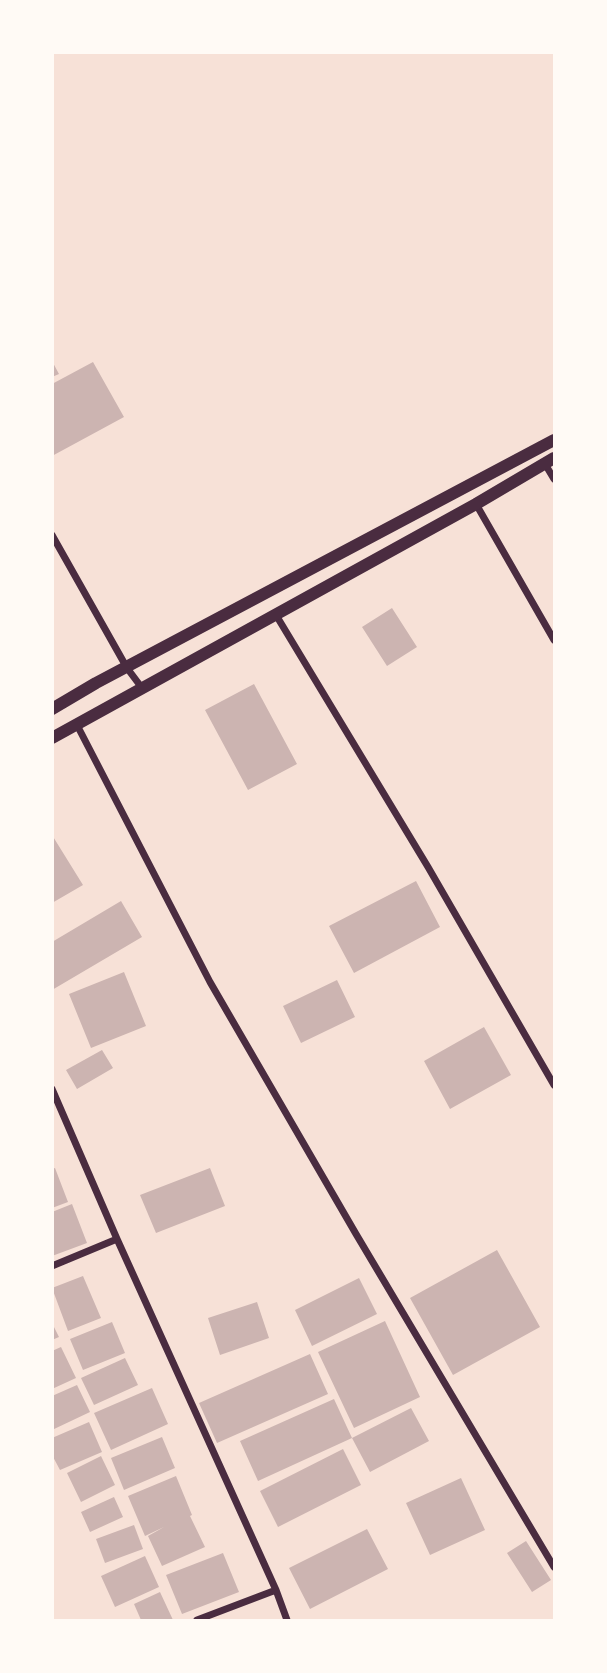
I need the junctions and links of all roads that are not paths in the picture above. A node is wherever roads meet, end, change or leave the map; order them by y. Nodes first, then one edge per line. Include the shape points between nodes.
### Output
1 (555, 440) edge
2 (550, 461) edge
3 (555, 479) edge
4 (476, 504) junction
5 (52, 535) edge
6 (276, 615) junction
7 (555, 640) edge
8 (127, 667) junction
9 (142, 688) junction
10 (52, 709) edge
11 (77, 725) junction
12 (52, 738) edge
13 (555, 1085) edge
14 (52, 1089) edge
15 (117, 1239) junction
16 (52, 1266) edge
17 (555, 1567) edge
18 (276, 1591) junction
19 (197, 1620) edge
20 (287, 1620) edge

1 - 8 street
2 - 3 street
2 - 4 street
4 - 6 street
4 - 7 street
5 - 8 street
6 - 9 street
6 - 13 street
8 - 9 street
8 - 10 street
9 - 11 street
11 - 12 street
11 - 17 street via 217,994
14 - 15 street
15 - 16 street
15 - 18 street
18 - 19 street
18 - 20 street

